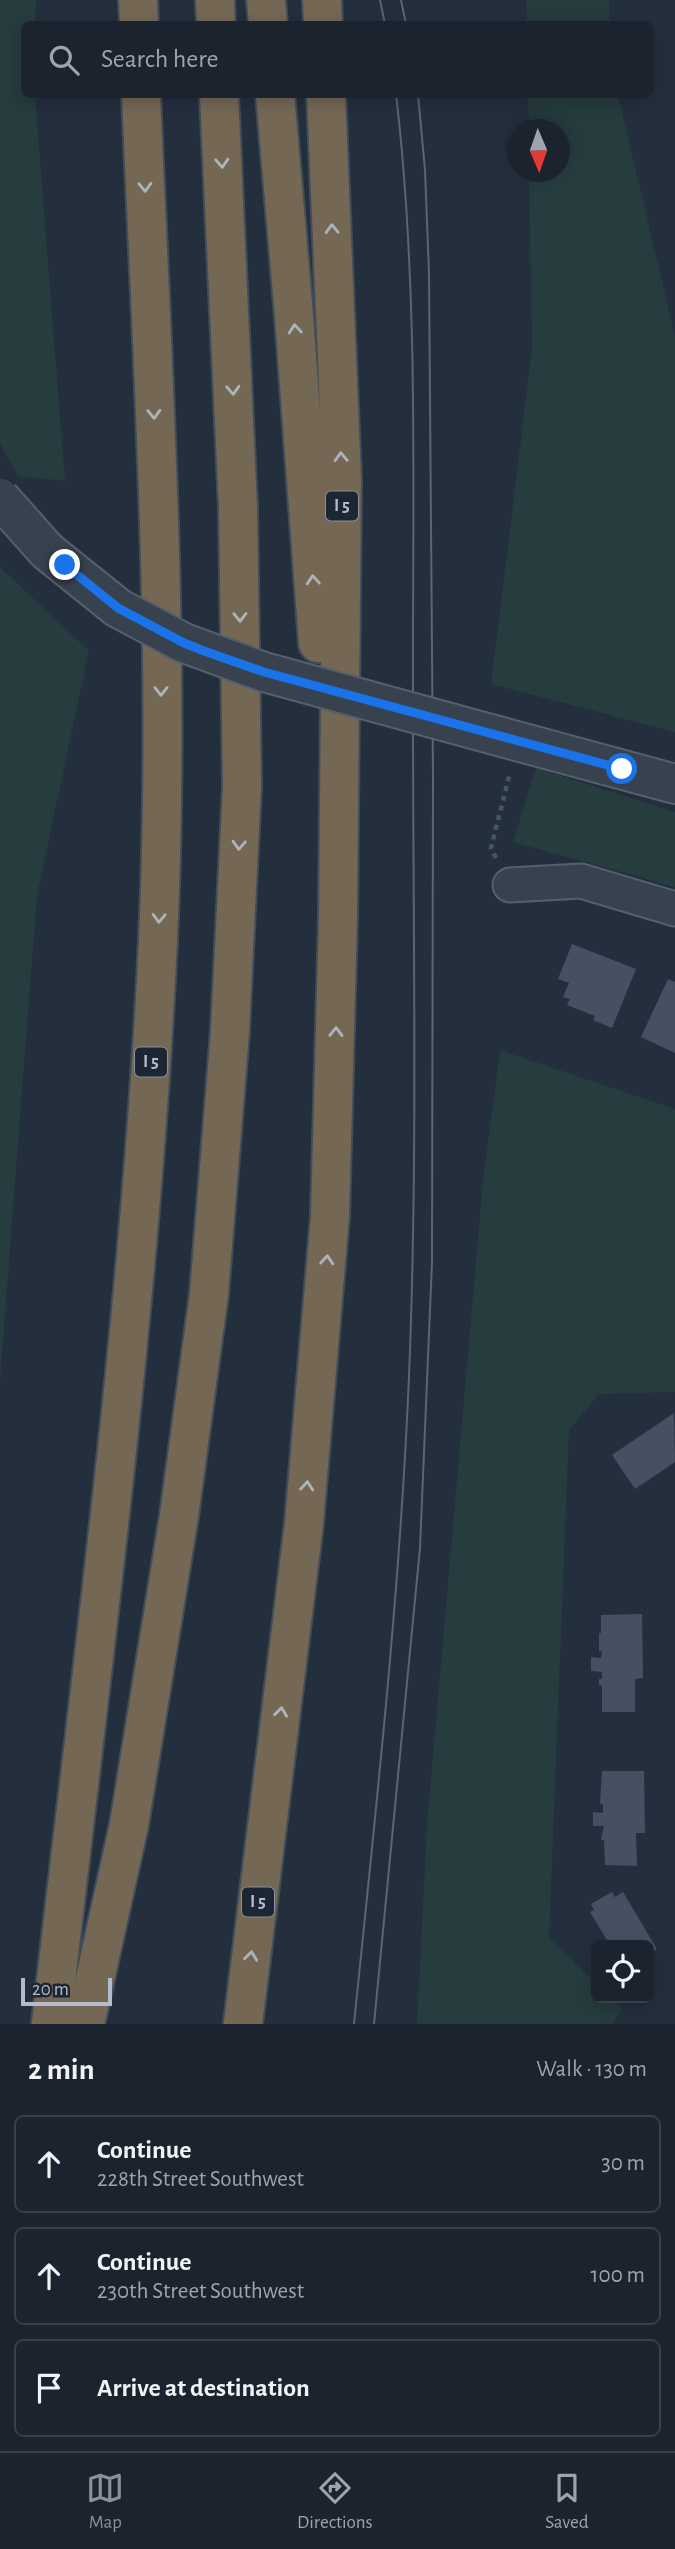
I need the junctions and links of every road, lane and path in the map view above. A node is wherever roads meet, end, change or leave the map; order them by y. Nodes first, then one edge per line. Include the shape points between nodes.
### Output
1 (138, 0) edge
2 (215, 0) edge
3 (266, 0) edge
4 (322, 0) edge
5 (139, 21) edge
6 (216, 21) edge
7 (268, 21) edge
8 (323, 21) edge
9 (142, 98) edge
10 (219, 98) edge
11 (275, 98) edge
12 (326, 98) edge
13 (0, 498) edge
14 (506, 749) junction
15 (675, 783) edge
16 (491, 848) dead end
17 (510, 885) dead end
18 (675, 909) edge
19 (338, 917) junction
20 (51, 2024) edge
21 (85, 2024) edge
22 (243, 2024) edge

1 - 5 highway
2 - 6 highway
3 - 7 highway
4 - 8 highway
9 -> 20 highway, I 5 via 159,569 162,812 158,936 149,1112 118,1437
10 -> 21 highway via 238,509 242,786 230,1031 209,1294 178,1516 129,1825
19 -> 11 highway
19 -> 12 highway, I 5 via 342,479
13 - 14 street, bridge via 47,551 118,608 184,643
14 - 15 street
14 - 16 path
17 - 18 street via 581,881
22 -> 19 highway, I 5 via 304,1523 323,1317

